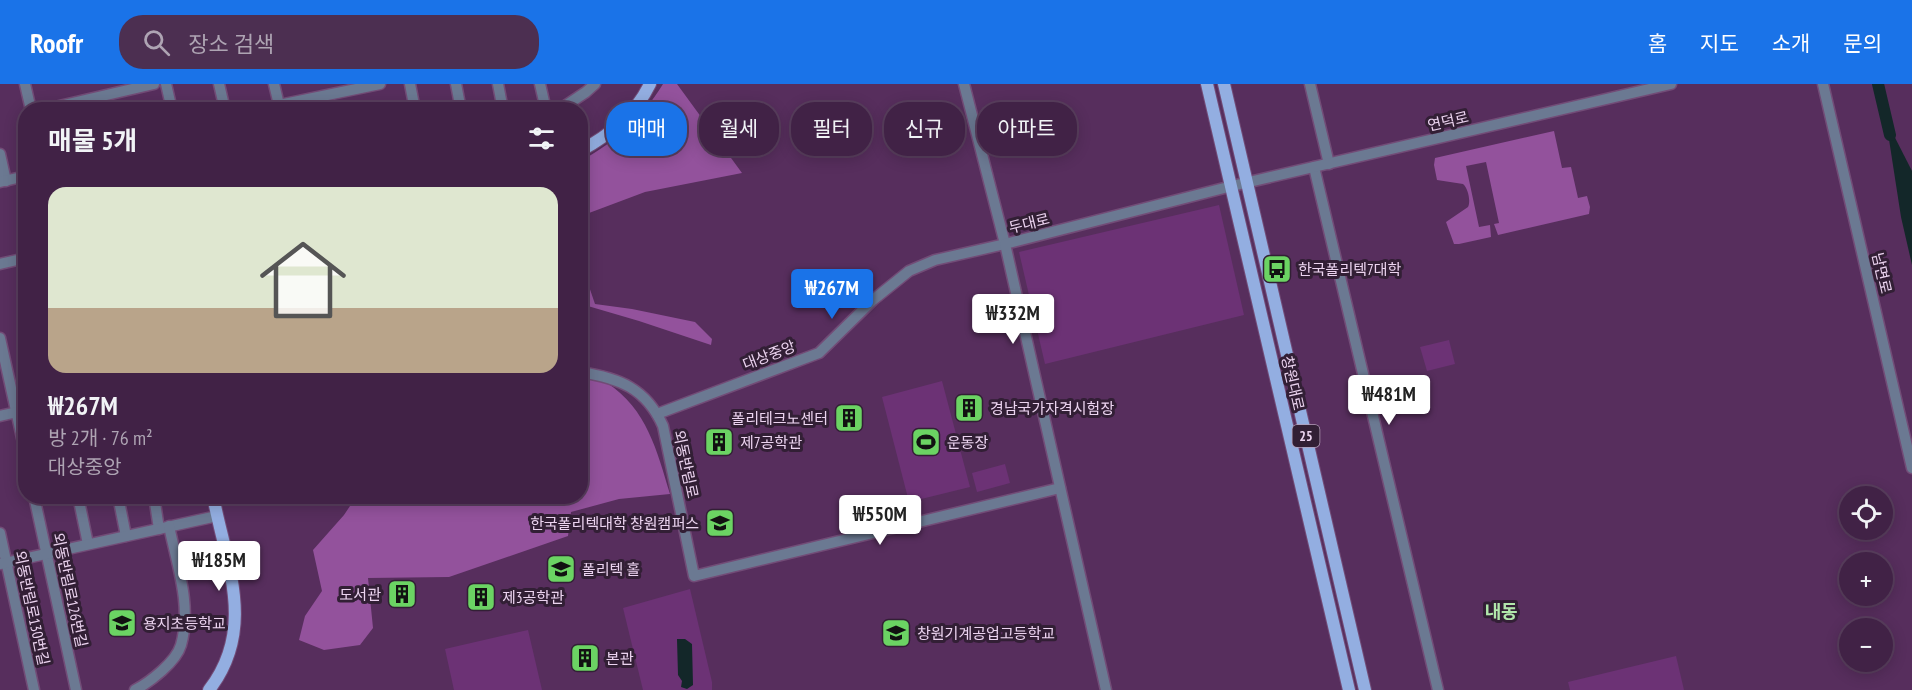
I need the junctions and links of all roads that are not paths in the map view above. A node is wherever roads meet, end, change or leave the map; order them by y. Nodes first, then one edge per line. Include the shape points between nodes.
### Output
1 (25, 84) edge
2 (154, 84) edge
3 (166, 84) edge
4 (219, 84) edge
5 (274, 84) edge
6 (380, 84) edge
7 (410, 84) edge
8 (456, 84) edge
9 (498, 84) edge
10 (540, 84) edge
11 (650, 84) edge
12 (964, 84) edge
13 (1207, 84) edge
14 (1224, 84) edge
15 (1310, 84) edge
16 (1671, 84) edge
17 (1822, 84) edge
18 (589, 87) edge
19 (29, 102) edge
20 (76, 102) edge
21 (170, 102) edge
22 (223, 102) edge
23 (278, 102) edge
24 (301, 102) edge
25 (413, 102) edge
26 (459, 102) edge
27 (501, 102) edge
28 (544, 102) edge
29 (569, 102) edge
30 (588, 146) edge
31 (0, 154) edge
32 (1329, 164) junction
33 (1314, 167) junction
34 (18, 178) edge
35 (3, 181) edge
36 (1247, 183) junction
37 (1232, 186) junction
38 (1005, 244) junction
39 (18, 260) edge
40 (0, 264) edge
41 (0, 338) edge
42 (588, 373) edge
43 (18, 401) edge
44 (18, 412) edge
45 (657, 414) junction
46 (0, 416) edge
47 (1912, 468) edge
48 (1060, 488) junction
49 (36, 504) edge
50 (80, 504) edge
51 (120, 504) edge
52 (156, 504) edge
53 (215, 504) edge
54 (217, 516) junction
55 (164, 528) junction
56 (0, 533) edge
57 (126, 536) junction
58 (88, 544) junction
59 (47, 553) junction
60 (3, 563) edge
61 (34, 690) edge
62 (76, 690) edge
63 (135, 690) edge
64 (208, 690) edge
65 (1106, 690) edge
66 (1350, 690) edge
67 (1365, 690) edge
68 (1438, 690) edge

1 - 19 street
2 - 20 street
3 - 21 street
4 - 22 street
5 - 23 street
6 - 24 street
7 - 25 street
8 - 26 street
9 - 27 street
10 - 28 street
11 - 30 main road via 630,116
12 - 38 street
13 - 37 main road, 창원대로 / 25
14 - 36 main road, 창원대로 / 25
15 - 32 street
16 - 32 street, 연덕로
17 - 47 street, 남면로
18 - 29 street
31 - 35 street
32 - 33 street, 연덕로
33 - 36 street, 연덕로
33 - 68 street
34 - 35 street
36 - 37 street, 연덕로
36 - 67 main road, 창원대로 / 25
37 - 38 street, 두대로
37 - 66 main road, 창원대로 / 25
38 - 45 street, 대상중앙 via 935,260 909,271 819,352
38 - 48 street, 두대로
39 - 40 street
41 - 43 street
42 - 45 street, 외동반림로 via 624,382 642,394
44 - 46 street
45 - 48 street, 외동반림로 via 663,426 694,576
48 - 65 street, 두대로
49 - 59 street, 외동반림로126번길
50 - 58 street
51 - 57 street
52 - 55 street
53 - 54 main road
54 - 55 street
54 - 64 main road via 233,580 236,617 231,648
55 - 57 street
55 - 63 street via 186,607 180,647 166,666
56 - 60 street, 외동반림로130번길
57 - 58 street
58 - 59 street
59 - 60 street
59 - 62 street, 외동반림로126번길
60 - 61 street, 외동반림로130번길

